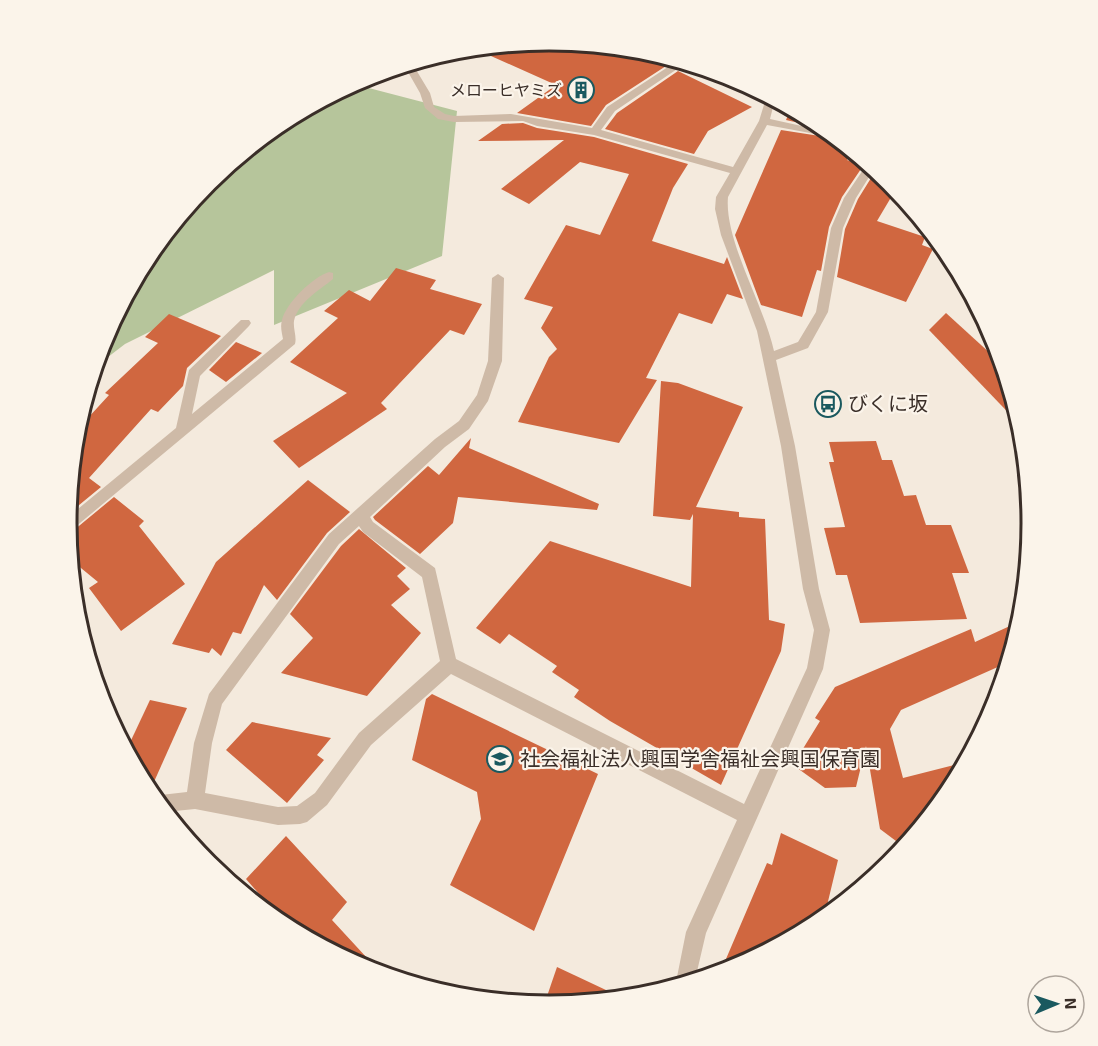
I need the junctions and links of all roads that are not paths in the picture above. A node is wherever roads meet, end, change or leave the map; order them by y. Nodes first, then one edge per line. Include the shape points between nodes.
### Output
1 (674, 68) edge
2 (412, 71) edge
3 (769, 105) edge
4 (764, 121) junction
5 (811, 131) edge
6 (595, 132) junction
7 (737, 171) junction
8 (866, 174) edge
9 (328, 276) dead end
10 (498, 278) dead end
11 (245, 322) dead end
12 (770, 357) junction
13 (182, 431) junction
14 (361, 516) junction
15 (77, 519) edge
16 (449, 664) junction
17 (195, 800) junction
18 (169, 802) edge
19 (748, 816) junction
20 (686, 974) edge

1 - 6 street via 611,109
2 - 6 street via 429,108 438,115 463,119 528,117 537,123
3 - 4 street
4 - 5 street
4 - 7 street
6 - 7 street
7 - 12 street via 722,197 721,209
8 - 12 street via 837,228 822,312 803,345
9 - 13 street via 288,316 285,329 290,341
10 - 14 street via 495,361 483,397 464,426
11 - 13 street via 194,375
12 - 19 street via 822,630 815,669
13 - 15 street
14 - 16 street via 368,527 429,573
14 - 17 street via 334,539 215,700 203,743
16 - 17 street via 365,739 321,799 300,815 279,816
16 - 19 street
17 - 18 street
19 - 20 street via 696,932

